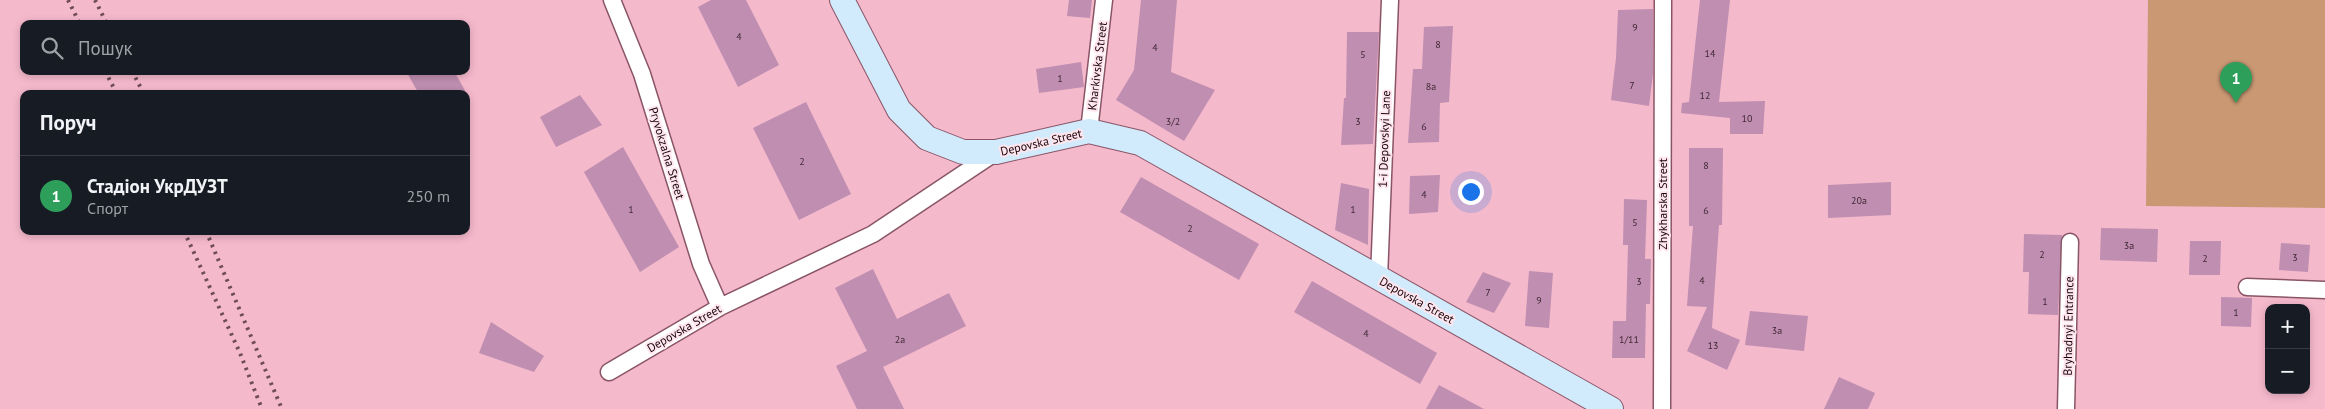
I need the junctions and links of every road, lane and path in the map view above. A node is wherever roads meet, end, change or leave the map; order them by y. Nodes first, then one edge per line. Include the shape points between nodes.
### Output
1 (612, 0) edge
2 (842, 0) edge
3 (1104, 0) edge
4 (1390, 0) edge
5 (1663, 0) edge
6 (1089, 131) junction
7 (996, 152) junction
8 (2070, 242) dead end
9 (1379, 278) junction
10 (2247, 287) dead end
11 (2325, 290) edge
12 (720, 307) junction
13 (609, 372) dead end
14 (1611, 409) edge
15 (1662, 409) edge
16 (2066, 409) edge

1 - 12 street, Pryvokzalna Street via 642,74 701,264
2 - 7 main road via 899,110 927,138 963,152
3 - 6 street, Kharkivska Street
4 - 9 street, 1-i Depovskyi Lane
5 - 15 street, Zhykharska Street
6 - 7 main road, Depovska Street
6 - 9 main road, Depovska Street via 1140,143
7 - 12 street, Depovska Street via 873,234
8 - 16 street, Bryhadnyi Entrance
9 - 14 main road, Depovska Street
10 - 11 street
12 - 13 street, Depovska Street

